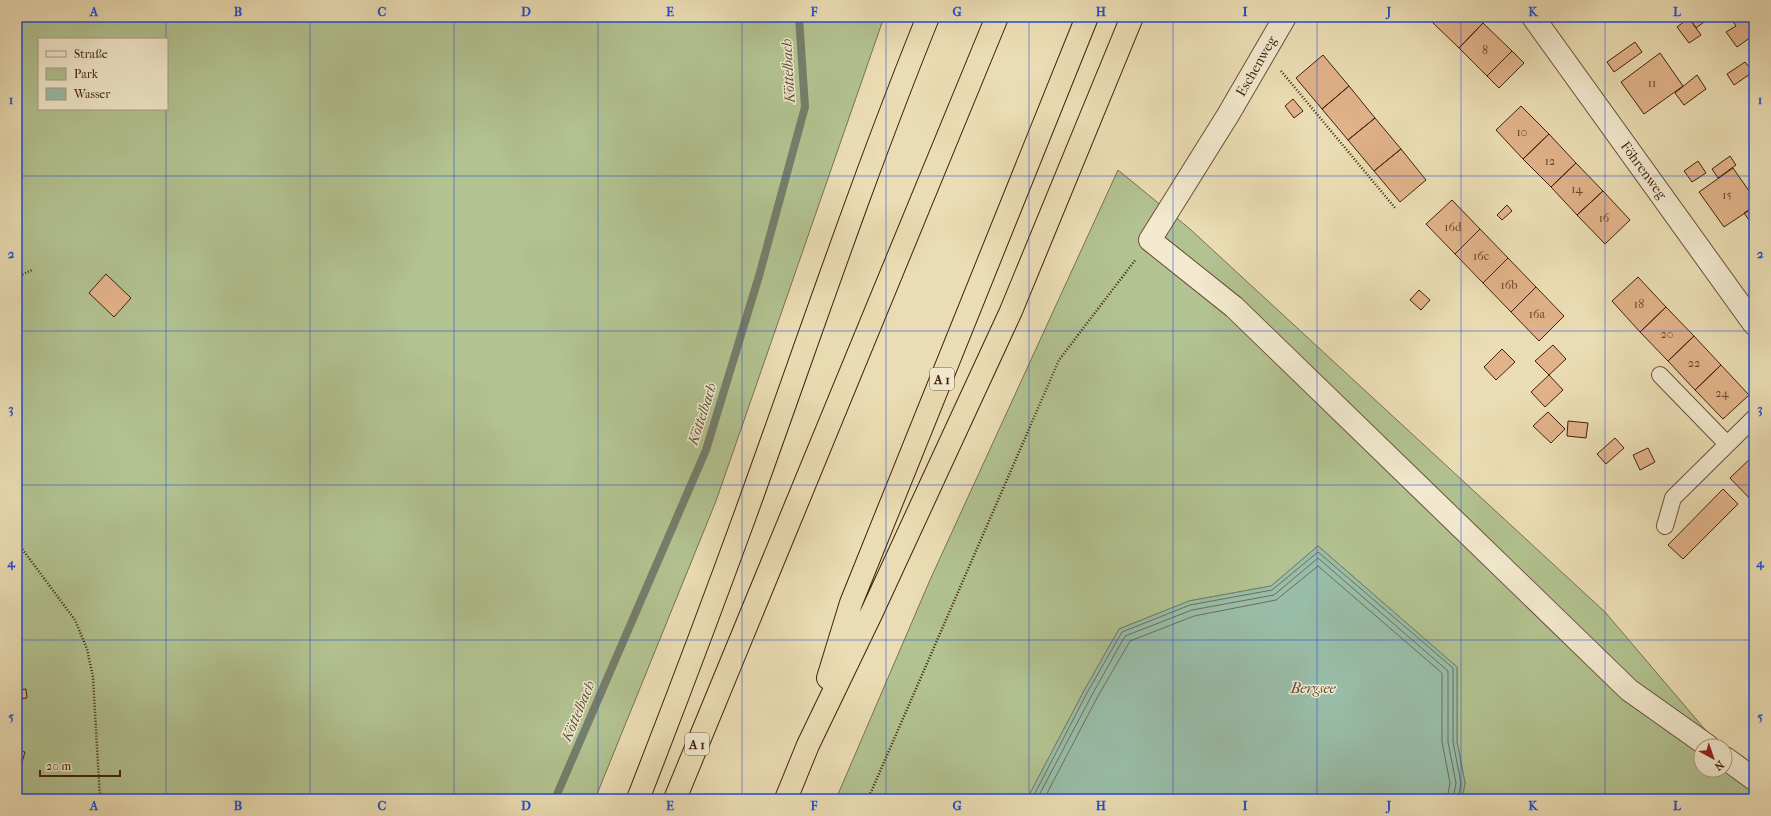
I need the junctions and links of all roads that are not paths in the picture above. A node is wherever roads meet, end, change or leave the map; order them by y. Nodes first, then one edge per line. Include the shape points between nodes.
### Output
1 (928, 17) edge
2 (997, 17) edge
3 (1087, 17) edge
4 (1132, 17) edge
5 (1285, 17) edge
6 (1533, 17) edge
7 (1754, 324) edge
8 (1660, 374) dead end
9 (1754, 418) edge
10 (1727, 444) junction
11 (1665, 526) dead end
12 (1697, 738) edge
13 (808, 744) junction
14 (1733, 764) edge
15 (1754, 779) edge
16 (638, 799) edge
17 (674, 799) edge
18 (786, 799) edge

1 - 16 highway via 848,223 743,521
2 - 17 highway, A 1
3 - 13 highway, A 1 via 851,603
4 - 13 highway via 1010,311 872,612
5 - 12 street, Eschenweg via 1150,240 1234,307 1629,690
6 - 7 street, Föhrenweg
8 - 10 lane
9 - 10 lane
10 - 11 lane via 1673,498
13 - 18 highway, A 1
14 - 15 street

